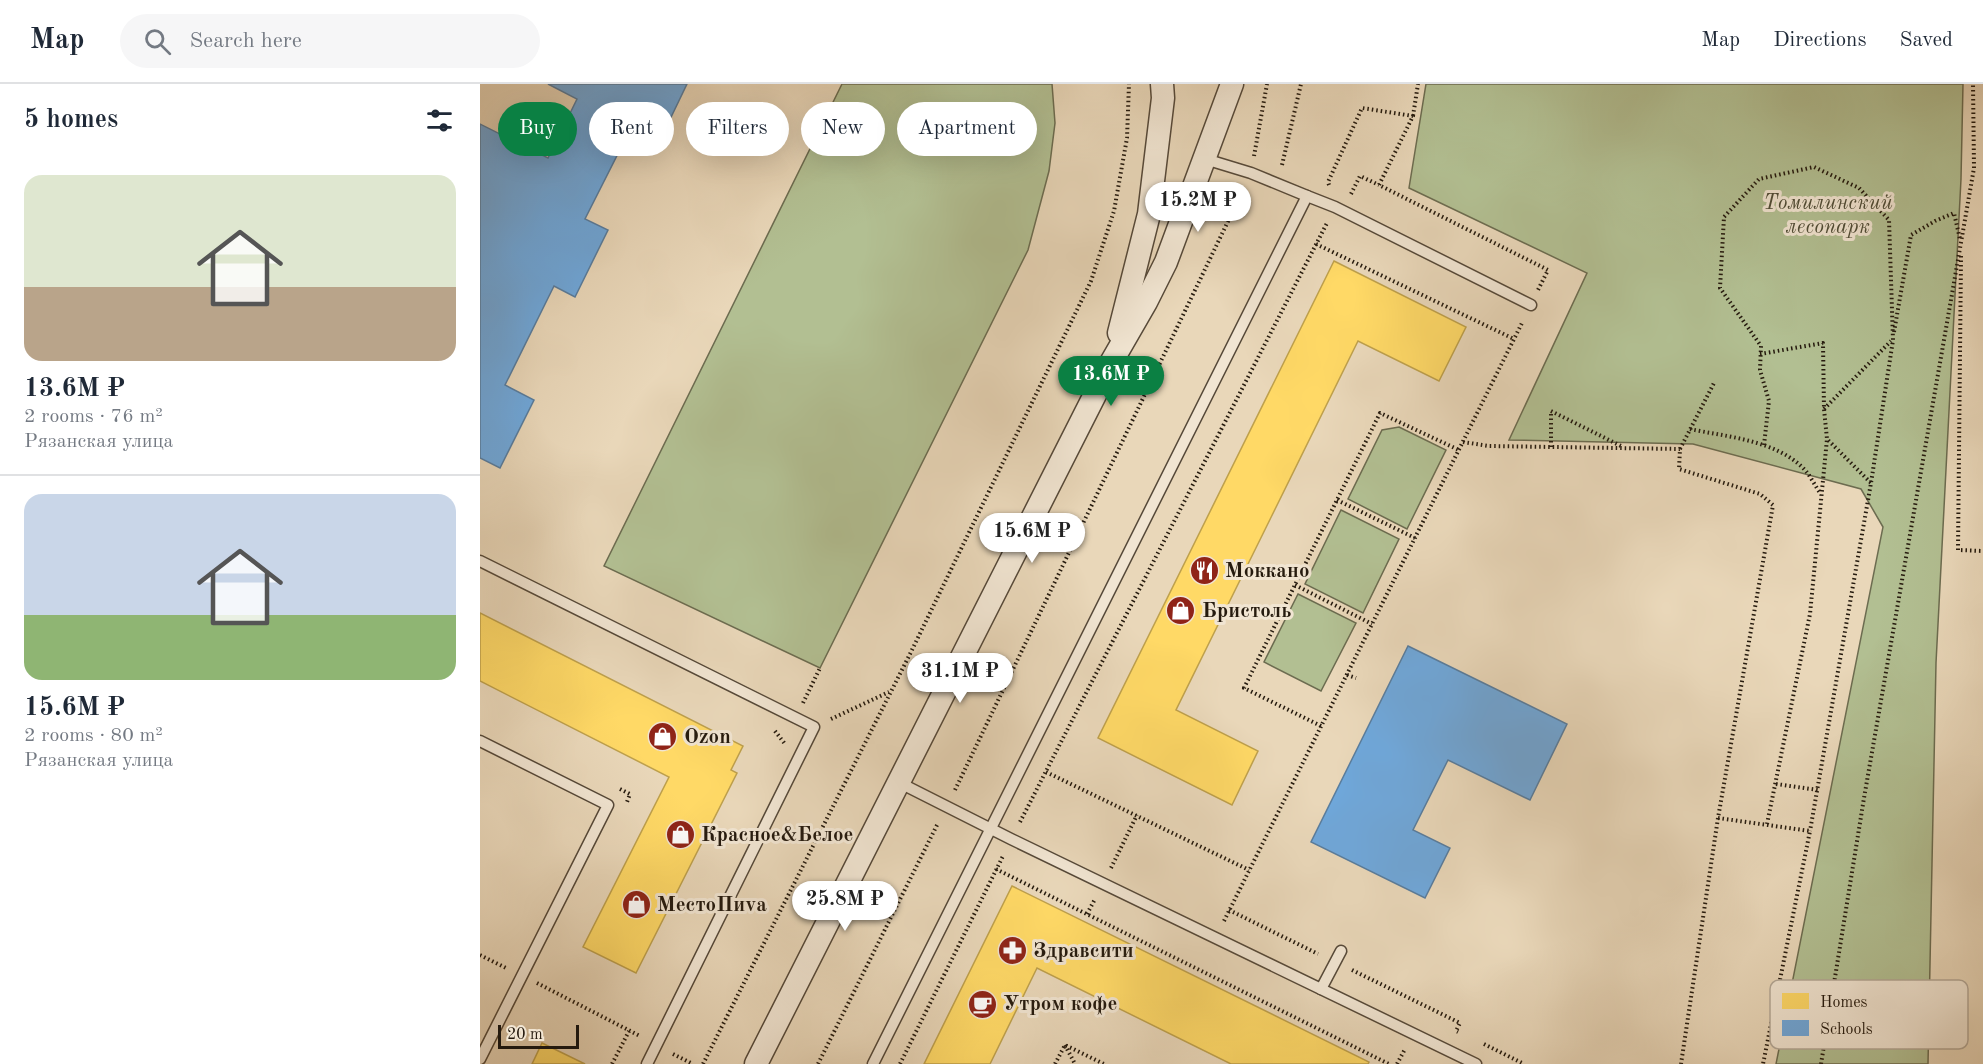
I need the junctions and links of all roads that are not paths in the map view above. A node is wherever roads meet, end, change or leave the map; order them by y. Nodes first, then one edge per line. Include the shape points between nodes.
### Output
1 (1162, 84) edge
2 (1232, 84) edge
3 (1205, 159) junction
4 (1307, 196) junction
5 (1531, 305) road end
6 (1112, 361) junction
7 (480, 561) edge
8 (480, 741) edge
9 (898, 782) junction
10 (990, 827) junction
11 (1341, 951) dead end
12 (1321, 989) junction
13 (480, 1059) edge
14 (647, 1064) edge
15 (756, 1064) edge
16 (873, 1064) edge
17 (1476, 1064) edge

1 - 6 street via 1149,214
2 - 3 street
3 - 4 lane via 1278,182
3 - 6 street via 1166,262
4 - 5 lane
4 - 10 lane
6 - 9 street
7 - 14 lane via 814,727
8 - 13 lane via 608,804
9 - 10 lane
9 - 15 street
10 - 12 lane
10 - 16 lane
11 - 12 lane
12 - 17 lane

